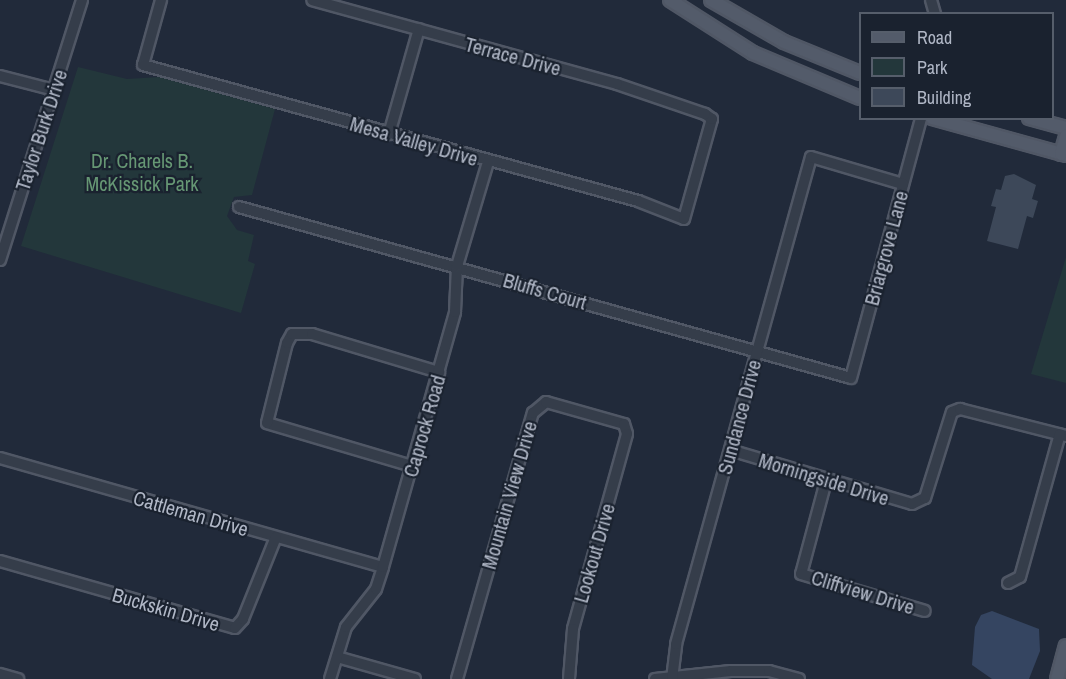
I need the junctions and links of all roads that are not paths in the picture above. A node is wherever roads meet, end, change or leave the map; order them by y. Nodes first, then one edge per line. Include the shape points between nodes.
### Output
1 (82, 0) edge
2 (161, 0) edge
3 (312, 0) edge
4 (670, 0) edge
5 (711, 0) edge
6 (419, 29) junction
7 (859, 72) edge
8 (0, 76) edge
9 (54, 90) junction
10 (859, 97) edge
11 (920, 120) edge
12 (939, 120) edge
13 (1036, 120) edge
14 (1066, 128) edge
15 (389, 134) junction
16 (1066, 136) edge
17 (1064, 155) edge
18 (488, 162) junction
19 (903, 184) junction
20 (239, 207) dead end
21 (684, 219) joint
22 (0, 260) edge
23 (457, 266) junction
24 (757, 351) junction
25 (439, 372) junction
26 (851, 378) joint
27 (627, 429) joint
28 (1063, 435) edge
29 (730, 450) junction
30 (0, 458) edge
31 (412, 466) junction
32 (826, 481) junction
33 (276, 537) junction
34 (0, 561) edge
35 (383, 567) junction
36 (1008, 583) dead end
37 (925, 611) dead end
38 (1066, 646) edge
39 (337, 657) junction
40 (0, 674) edge
41 (672, 677) edge
42 (18, 679) edge
43 (330, 679) edge
44 (415, 679) edge
45 (457, 679) edge
46 (569, 679) edge
47 (655, 679) edge
48 (799, 679) edge
49 (1057, 679) edge

1 - 9 street, Taylor Burk Drive
2 - 15 street, Mesa Valley Drive via 143,65
3 - 6 street, Terrace Drive
4 - 10 main road via 762,57
5 - 7 main road via 784,42
6 - 15 street
6 - 21 street, Terrace Drive via 617,84 712,119
8 - 9 street
9 - 22 street, Taylor Burk Drive
11 - 19 street, Briargrove Lane
12 - 17 main road
13 - 14 main road
15 - 18 street, Mesa Valley Drive
16 - 17 main road
18 - 21 street, Mesa Valley Drive via 638,201
18 - 23 street, Caprock Road
19 - 24 street, Sundance Drive via 811,157
19 - 26 street, Briargrove Lane
20 - 23 street, Bluffs Court
23 - 24 street, Bluffs Court
23 - 25 street, Caprock Road via 455,312
24 - 26 street, Bluffs Court
24 - 29 street, Sundance Drive
25 - 31 street, Caprock Road
25 - 31 street via 297,333 287,343 267,423
27 - 45 street, Mountain View Drive via 624,424 546,402 535,407
27 - 46 street, Lookout Drive via 573,629
28 - 32 street, Morningside Drive via 960,409 952,412 920,504
28 - 36 street via 1020,577
29 - 32 street, Morningside Drive
29 - 41 street, Sundance Drive via 676,644
30 - 33 street, Cattleman Drive
31 - 35 street, Caprock Road
32 - 37 street, Cliffview Drive via 801,573
33 - 34 street, Buckskin Drive via 243,619 235,627
33 - 35 street, Cattleman Drive
35 - 39 street, Caprock Road via 376,589 346,627
38 - 49 main road
39 - 43 street, Caprock Road
39 - 44 street
40 - 42 street
41 - 47 street
41 - 48 street via 769,671

